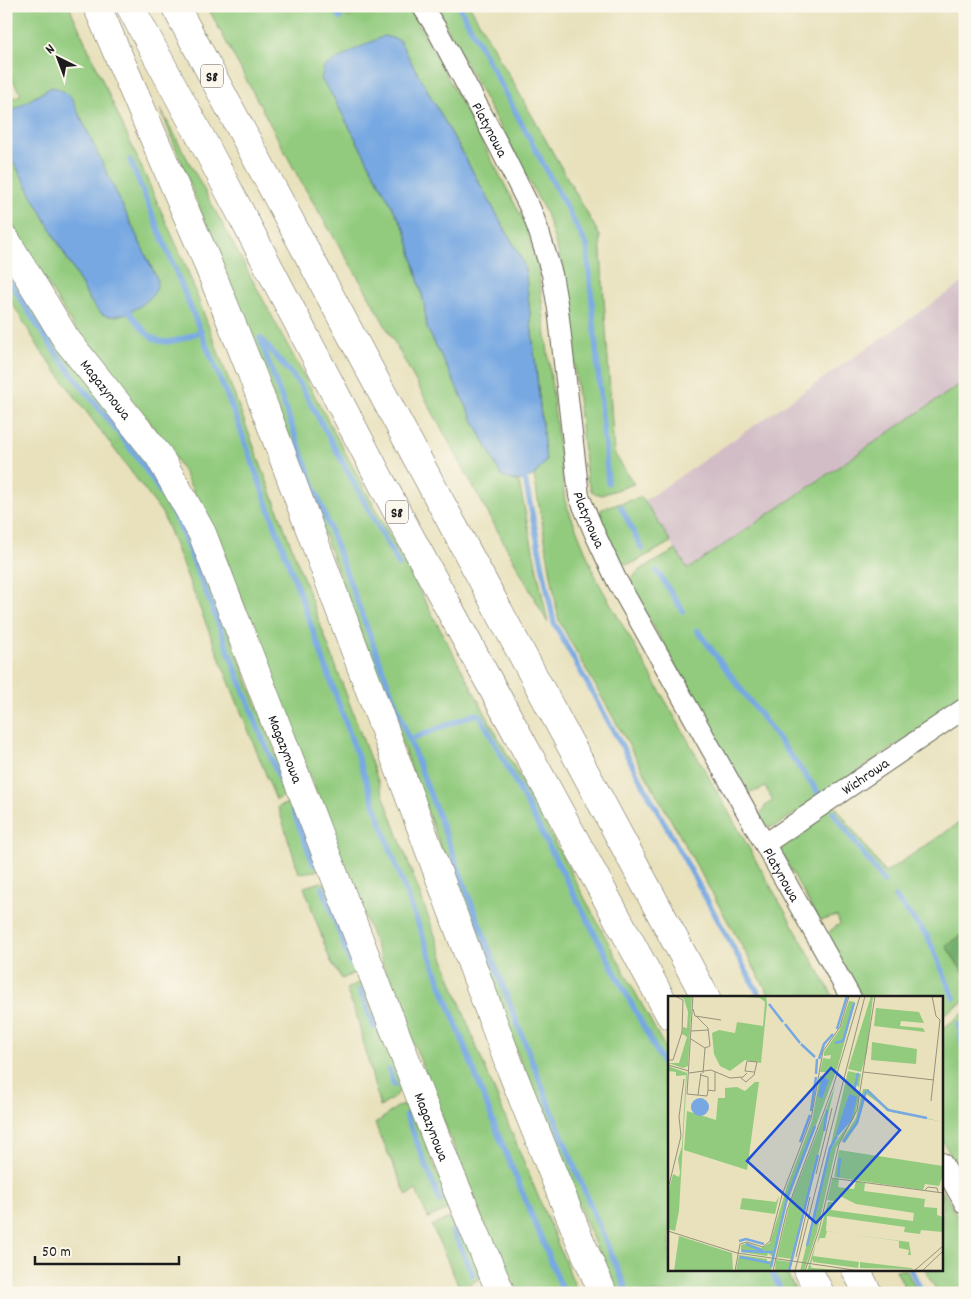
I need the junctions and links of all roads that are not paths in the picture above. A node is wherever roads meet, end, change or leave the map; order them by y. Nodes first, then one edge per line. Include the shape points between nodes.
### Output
1 (97, 6) edge
2 (130, 6) edge
3 (175, 6) edge
4 (422, 6) edge
5 (6, 240) edge
6 (965, 708) edge
7 (765, 844) junction
8 (705, 996) edge
9 (849, 996) edge
10 (668, 1011) edge
11 (944, 1167) edge
12 (965, 1204) edge
13 (809, 1272) edge
14 (857, 1272) edge
15 (501, 1293) edge
16 (603, 1293) edge
17 (820, 1293) edge
18 (868, 1293) edge

1 - 16 main road via 252,374 512,1072
2 - 10 main road, S8 via 406,529
3 - 8 main road, S8
4 - 7 street, Platynowa via 498,144 539,232 552,274 558,309 580,496 594,534
5 - 15 main road, Magazynowa via 66,339 159,456 202,533 447,1166
6 - 7 street, Wichrowa
7 - 9 street, Platynowa
11 - 12 street
13 - 17 main road
14 - 18 main road

